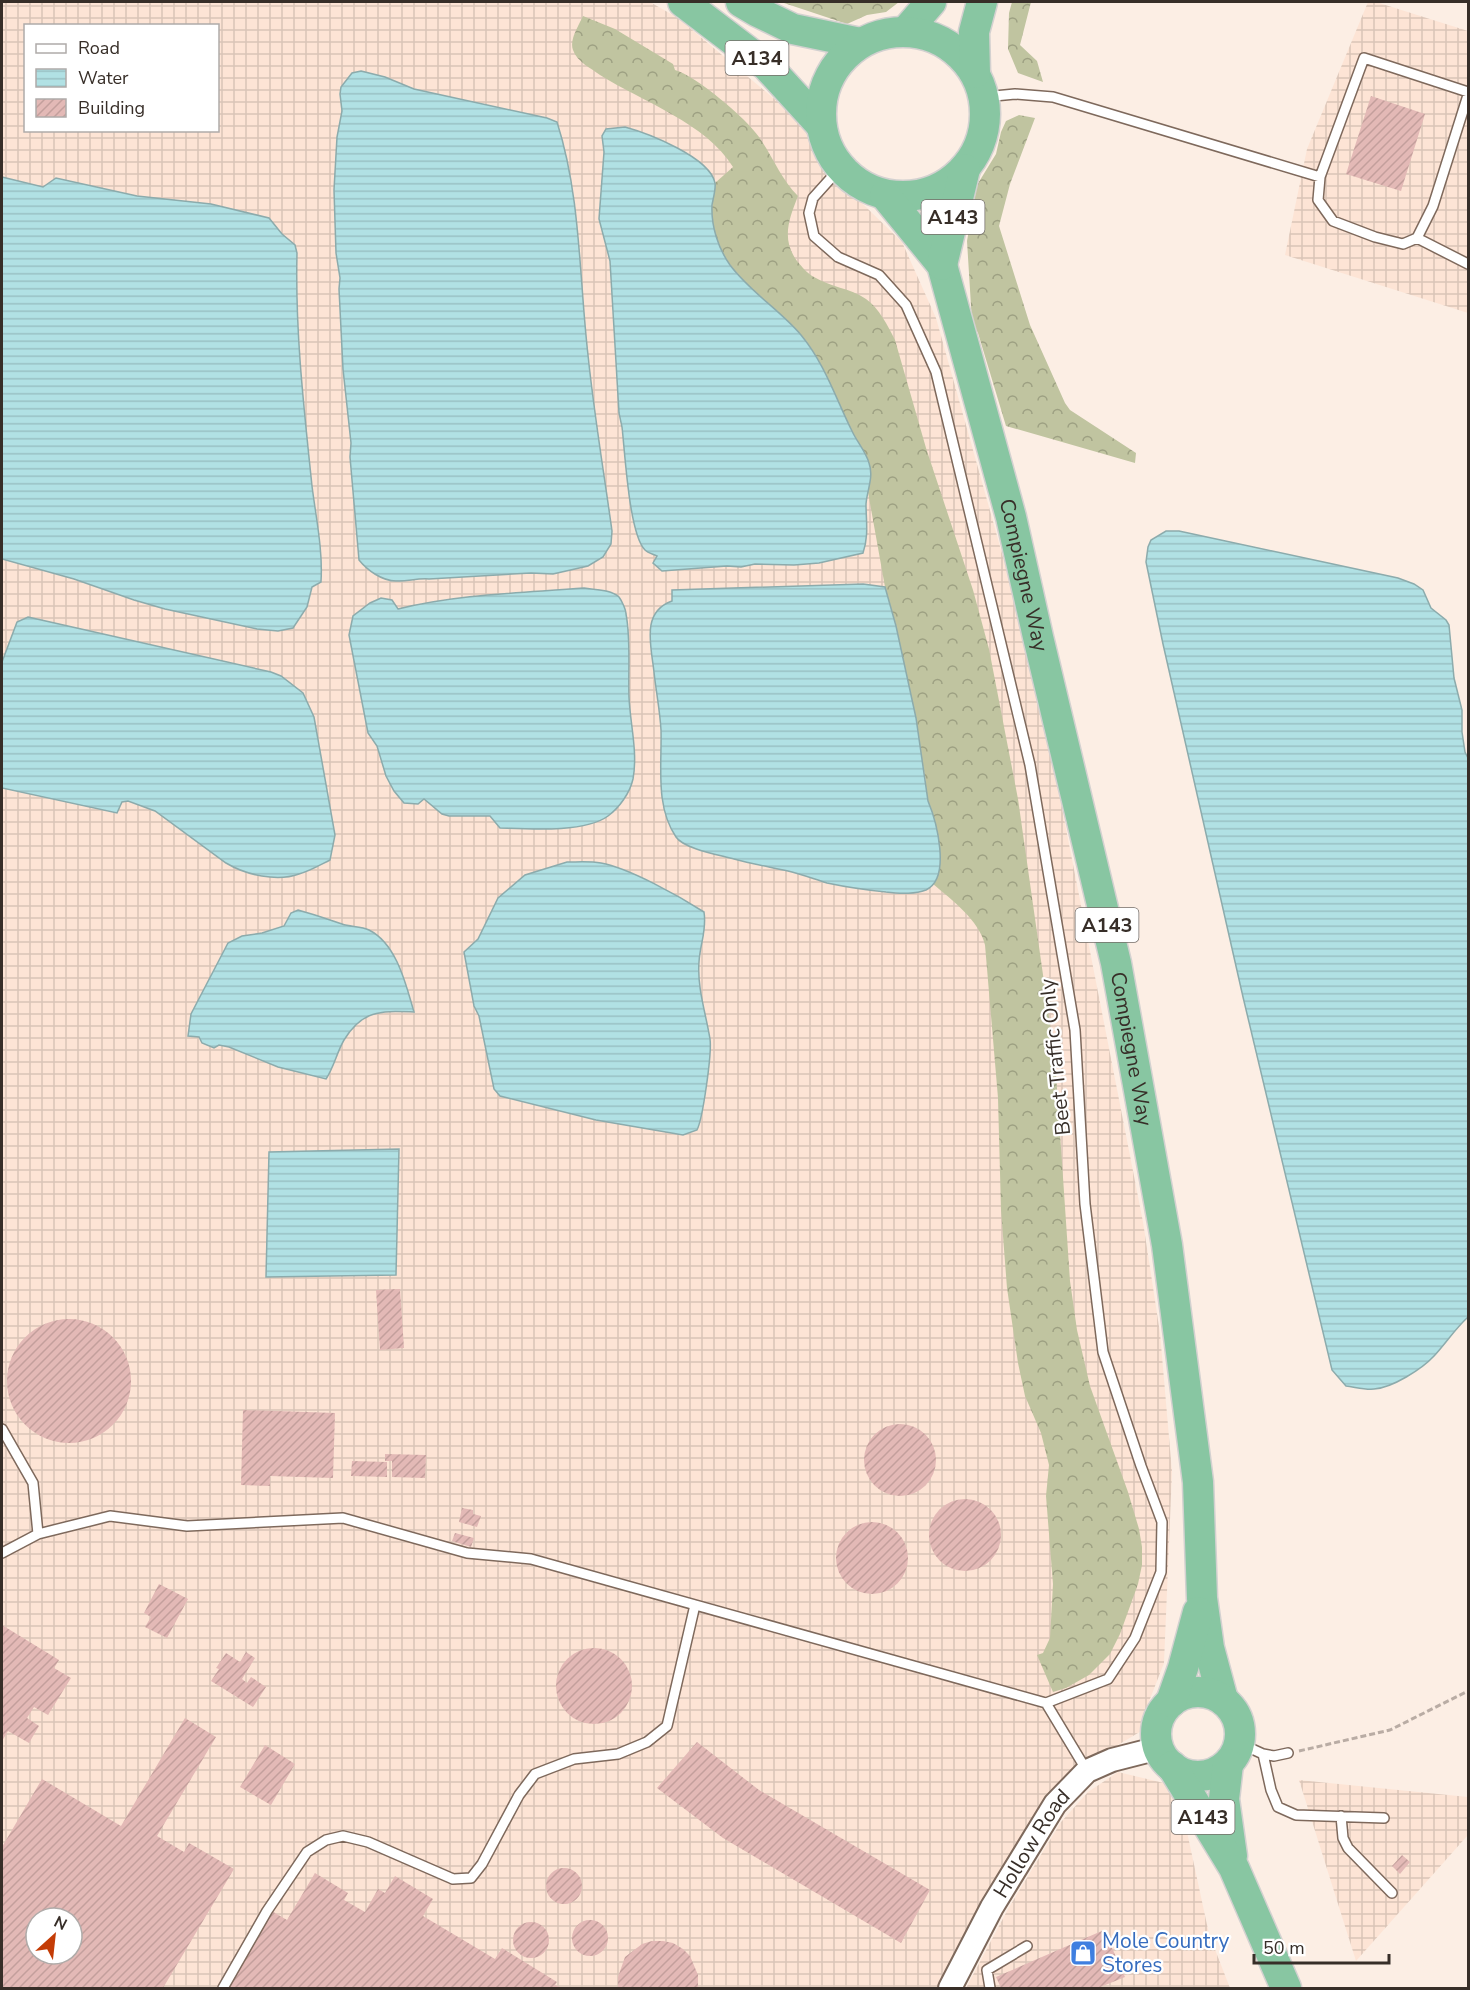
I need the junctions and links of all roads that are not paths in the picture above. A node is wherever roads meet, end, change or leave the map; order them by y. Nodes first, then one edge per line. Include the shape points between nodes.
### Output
1 (683, 2) edge
2 (741, 2) edge
3 (931, 2) edge
4 (982, 2) edge
5 (906, 31) junction
6 (860, 43) junction
7 (979, 85) junction
8 (1468, 94) edge
9 (821, 125) junction
10 (840, 168) junction
11 (965, 169) junction
12 (1320, 177) junction
13 (885, 195) junction
14 (1417, 238) junction
15 (1468, 264) edge
16 (942, 265) junction
17 (2, 1429) edge
18 (38, 1534) junction
19 (2, 1553) edge
20 (1202, 1598) junction
21 (695, 1605) junction
22 (1223, 1700) junction
23 (1171, 1702) junction
24 (1046, 1703) junction
25 (1288, 1753) road end
26 (1243, 1754) junction
27 (1165, 1757) junction
28 (1087, 1772) junction
29 (1341, 1816) junction
30 (1384, 1818) dead end
31 (1234, 1868) junction
32 (1392, 1893) dead end
33 (1027, 1946) dead end
34 (223, 1989) edge
35 (950, 1989) edge
36 (990, 1989) edge
37 (1286, 1989) edge

1 - 9 highway, A134 via 767,66
2 - 6 highway, A134 via 794,29
3 - 5 highway
4 - 7 highway via 974,32
5 - 6 highway via 882,34
5 - 7 highway via 933,37 957,52
6 - 9 highway via 841,58 828,78 821,101
7 - 11 highway via 985,123 978,148
7 - 12 lane via 1014,94 1053,97
8 - 12 lane via 1364,58
8 - 14 lane via 1433,206
9 - 10 highway
10 - 13 highway via 861,185
10 - 24 lane, Beet Traffic Only via 813,198 809,213 814,236 838,257 879,276 906,305 936,372 1030,765 1075,1030 1086,1204 1103,1352 1162,1522 1161,1572 1135,1638 1108,1679
11 - 13 highway via 928,193
11 - 16 highway, Compiegne Way / A143
12 - 14 lane via 1318,200 1333,221 1403,244
13 - 16 highway, Compiegne Way / A143
14 - 15 lane
16 - 20 highway, Compiegne Way / A143 via 1011,517 1116,963 1167,1245 1198,1482
17 - 18 lane via 33,1483
18 - 19 lane
18 - 21 lane via 110,1516 186,1526 343,1518 467,1553 531,1559
20 - 22 highway, Compiegne Way / A143 via 1209,1647
20 - 23 highway, Compiegne Way / A143
21 - 24 lane
21 - 34 lane via 667,1726 647,1742 618,1754 574,1759 535,1774 471,1878 453,1879 368,1842 343,1836 326,1840 308,1852 267,1911
22 - 23 highway via 1197,1692
22 - 26 highway via 1238,1719
23 - 27 highway via 1163,1711 1156,1735
24 - 28 lane
25 - 26 lane
26 - 27 highway via 1218,1771 1194,1776 1182,1773
26 - 29 lane via 1278,1807 1296,1815
26 - 31 highway, A143 via 1224,1799
27 - 28 street, Hollow Road via 1112,1760
27 - 31 highway, A143
28 - 35 street, Hollow Road via 1055,1804 992,1907
29 - 30 lane
29 - 32 lane via 1348,1848
31 - 37 highway, A143
33 - 36 lane via 987,1970

